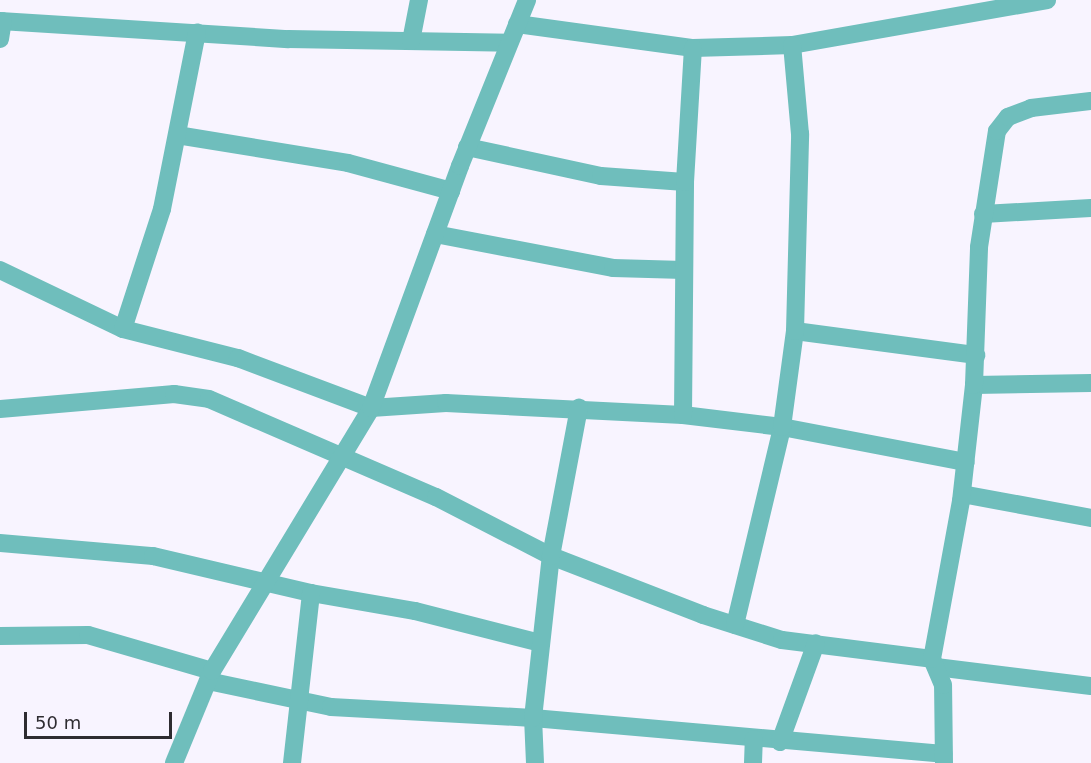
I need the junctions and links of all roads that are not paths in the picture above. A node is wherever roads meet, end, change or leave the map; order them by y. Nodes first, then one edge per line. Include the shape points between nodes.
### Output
1 (419, 0) edge
2 (527, 0) edge
3 (1037, 1) edge
4 (1, 21) edge
5 (517, 24) junction
6 (197, 32) junction
7 (0, 39) edge
8 (411, 41) junction
9 (509, 43) junction
10 (792, 45) junction
11 (693, 48) junction
12 (1091, 100) edge
13 (177, 135) junction
14 (467, 147) junction
15 (686, 182) junction
16 (451, 191) junction
17 (1091, 208) edge
18 (982, 214) junction
19 (435, 234) junction
20 (0, 270) edge
21 (684, 270) junction
22 (123, 329) junction
23 (795, 331) junction
24 (976, 355) junction
25 (1091, 382) edge
26 (974, 385) junction
27 (371, 408) junction
28 (579, 408) junction
29 (0, 409) edge
30 (683, 415) junction
31 (782, 427) junction
32 (342, 458) junction
33 (966, 462) junction
34 (962, 494) junction
35 (1091, 518) edge
36 (0, 543) edge
37 (551, 556) junction
38 (267, 582) junction
39 (311, 593) junction
40 (735, 625) junction
41 (0, 636) edge
42 (541, 643) junction
43 (816, 643) junction
44 (934, 663) junction
45 (210, 676) junction
46 (1091, 686) edge
47 (298, 700) junction
48 (533, 718) junction
49 (754, 739) junction
50 (780, 742) junction
51 (944, 759) edge
52 (174, 763) edge
53 (292, 763) edge
54 (535, 763) edge
55 (753, 763) edge

1 - 8 street
2 - 5 street
3 - 10 street
4 - 6 street
4 - 7 street
5 - 9 street
5 - 11 street
6 - 8 street via 288,39
6 - 13 street
8 - 9 street
9 - 14 street
10 - 11 street
10 - 23 street via 800,134
11 - 15 street
12 - 18 street via 1031,108 1008,117 998,131
13 - 16 street via 348,163
13 - 22 street via 162,209
14 - 15 street via 601,176
14 - 16 street
15 - 21 street
16 - 19 street
17 - 18 street
18 - 24 street
19 - 21 street via 613,268
19 - 27 street
20 - 22 street
21 - 30 street
22 - 27 street via 238,358
23 - 24 street
23 - 31 street
24 - 26 street
25 - 26 street
26 - 33 street
27 - 28 street via 407,403
27 - 32 street
28 - 30 street
28 - 37 street
29 - 32 street via 174,394 209,399 235,407
30 - 31 street
31 - 33 street
31 - 40 street
32 - 37 street via 436,497
32 - 38 street
33 - 34 street
34 - 35 street
34 - 44 street
36 - 38 street via 153,556
37 - 40 street
37 - 42 street
38 - 39 street
38 - 45 street
39 - 42 street via 415,611
39 - 47 street
40 - 43 street via 782,640
41 - 45 street via 88,635
42 - 48 street
43 - 44 street
43 - 50 street
44 - 46 street
44 - 51 street via 943,685
45 - 47 street
45 - 52 street
47 - 48 street via 331,707
47 - 53 street
48 - 49 street
48 - 54 street
49 - 50 street
49 - 55 street
50 - 51 street

